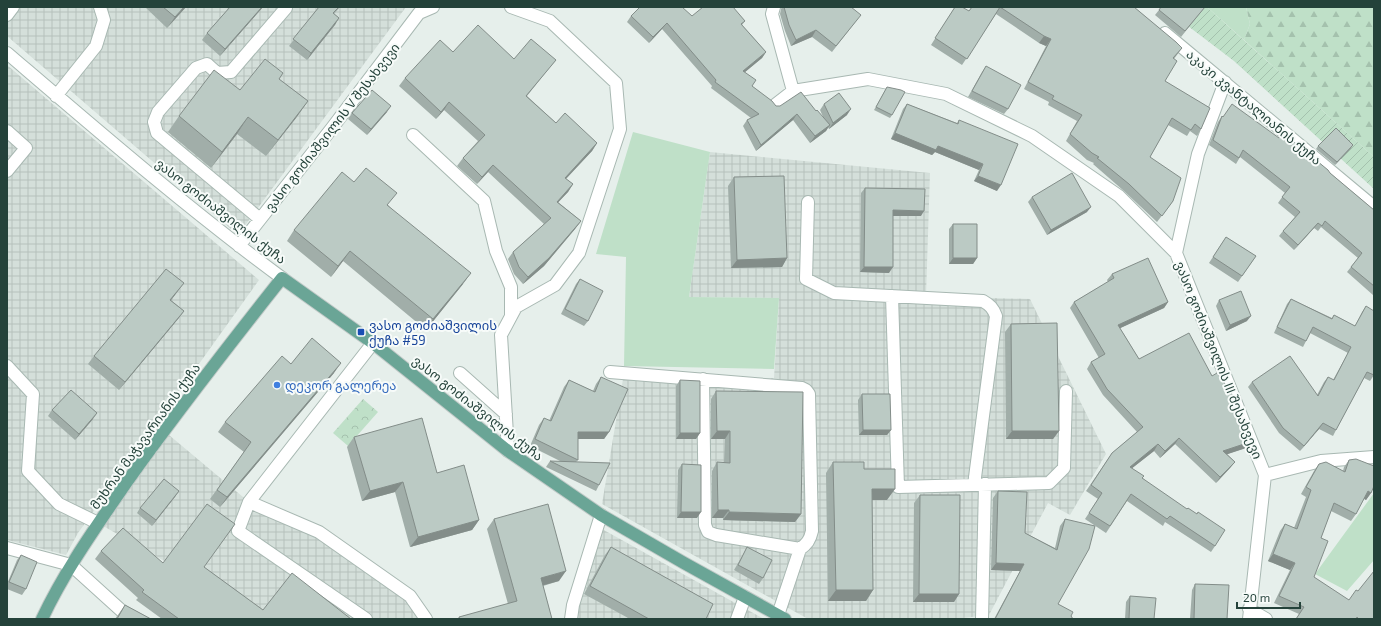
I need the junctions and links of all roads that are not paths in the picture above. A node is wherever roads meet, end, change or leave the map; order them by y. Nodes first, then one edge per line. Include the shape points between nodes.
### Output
1 (13, 7) edge
2 (100, 7) edge
3 (433, 7) edge
4 (511, 7) edge
5 (774, 7) edge
6 (286, 8) dead end
7 (417, 10) edge
8 (7, 15) edge
9 (1158, 27) edge
10 (7, 53) edge
11 (1225, 82) junction
12 (793, 91) junction
13 (56, 96) junction
14 (775, 105) edge
15 (7, 131) edge
16 (413, 135) dead end
17 (7, 171) edge
18 (808, 202) dead end
19 (1374, 207) edge
20 (260, 219) junction
21 (239, 246) junction
22 (1176, 253) junction
23 (282, 278) junction
24 (892, 296) junction
25 (511, 316) junction
26 (373, 343) junction
27 (7, 366) edge
28 (610, 372) dead end
29 (460, 373) dead end
30 (703, 379) junction
31 (1066, 390) dead end
32 (506, 414) junction
33 (508, 452) junction
34 (1374, 457) edge
35 (1265, 475) junction
36 (979, 485) junction
37 (248, 502) junction
38 (601, 515) junction
39 (98, 523) junction
40 (7, 548) edge
41 (800, 549) junction
42 (71, 565) junction
43 (745, 597) junction
44 (124, 613) edge
45 (1249, 614) edge
46 (781, 617) edge
47 (42, 619) edge
48 (366, 619) edge
49 (426, 619) edge
50 (571, 619) edge
51 (737, 619) edge
52 (982, 619) edge
53 (1266, 619) edge

1 - 8 street
2 - 13 street via 104,20 96,46
3 - 7 street
4 - 25 street via 550,21 616,83 620,129 578,252 555,285 516,307
5 - 12 street via 772,14
6 - 20 street via 231,72 217,73 207,64 196,68 158,112 154,122 157,133
7 - 20 street, ვასო გოძიაშვილის V შესახვევი
9 - 11 street, აკაკი კვანტალიანის ქუჩა
10 - 13 street, ვასო გოძიაშვილის ქუჩა
11 - 19 street, აკაკი კვანტალიანის ქუჩა
11 - 22 street, ვასო გოძიაშვილის III შესახვევი via 1198,154
12 - 14 street
12 - 22 street via 868,79 946,94 1032,136 1119,196
13 - 21 street, ვასო გოძიაშვილის ქუჩა
15 - 17 street via 26,148
16 - 25 street via 484,201 496,251 511,287
18 - 24 street via 806,279 834,293
20 - 21 street, ვასო გოძიაშვილის V შესახვევი
21 - 23 street, ვასო გოძიაშვილის ქუჩა
22 - 35 street, ვასო გოძიაშვილის III შესახვევი
23 - 26 main road, ვასო გოძიაშვილის ქუჩა
23 - 39 main road, მუხრან მაჭავარიანის ქუჩა via 164,430
24 - 36 street via 898,487
24 - 36 street via 983,301 994,310 996,316
25 - 32 street via 501,335
26 - 33 main road, ვასო გოძიაშვილის ქუჩა
26 - 37 street
27 - 39 street via 33,394 28,471 59,504
28 - 30 street
29 - 32 street
30 - 41 street via 705,525 708,532 716,536
30 - 41 street via 802,388 809,394 812,531 810,539
31 - 36 street via 1064,468 1049,483
32 - 33 street
33 - 38 main road, ვასო გოძიაშვილის ქუჩა
34 - 35 street via 1322,461
35 - 45 street, ვასო გოძიაშვილის III შესახვევი
36 - 52 street
37 - 48 street via 238,531
37 - 49 street via 319,532 410,596
38 - 43 main road, ვასო გოძიაშვილის ქუჩა
38 - 50 street
39 - 42 main road, მუხრან მაჭავარიანის ქუჩა
40 - 42 street
41 - 46 street
42 - 44 street
42 - 47 main road, მუხრან მაჭავარიანის ქუჩა
43 - 46 main road, ვასო გოძიაშვილის ქუჩა
43 - 51 street
45 - 53 street

